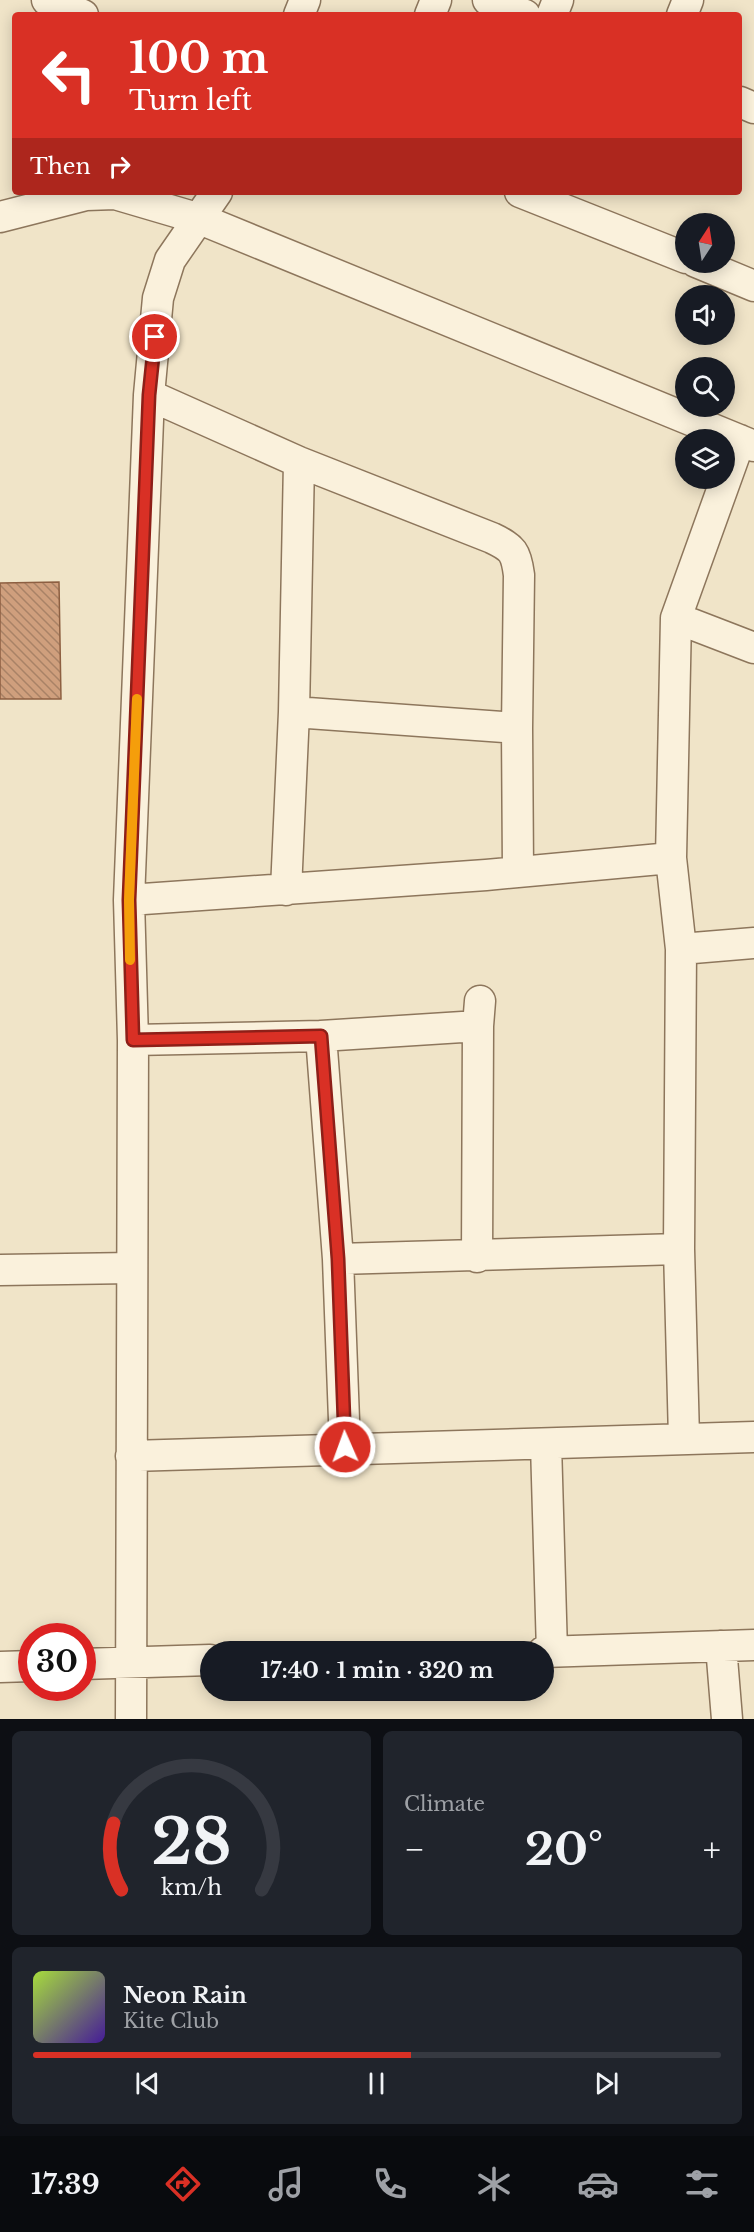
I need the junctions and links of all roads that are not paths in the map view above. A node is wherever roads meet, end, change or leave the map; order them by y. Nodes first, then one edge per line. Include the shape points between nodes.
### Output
1 (46, 0) edge
2 (488, 0) edge
3 (76, 12) edge
4 (518, 12) edge
5 (86, 195) edge
6 (118, 195) edge
7 (215, 195) edge
8 (528, 195) edge
9 (0, 217) edge
10 (200, 219) junction
11 (675, 254) edge
12 (723, 273) edge
13 (754, 286) edge
14 (149, 395) junction
15 (747, 443) edge
16 (299, 462) junction
17 (676, 618) junction
18 (754, 648) edge
19 (294, 712) junction
20 (517, 728) junction
21 (671, 858) junction
22 (518, 870) junction
23 (286, 890) junction
24 (129, 900) junction
25 (754, 943) edge
26 (681, 949) junction
27 (321, 1036) junction
28 (133, 1040) junction
29 (679, 1249) junction
30 (477, 1257) junction
31 (338, 1259) junction
32 (132, 1268) junction
33 (0, 1270) edge
34 (754, 1437) edge
35 (684, 1438) junction
36 (546, 1444) junction
37 (345, 1447) junction
38 (131, 1456) junction
39 (547, 1641) edge
40 (754, 1645) edge
41 (721, 1646) junction
42 (554, 1652) edge
43 (200, 1660) edge
44 (130, 1662) junction
45 (96, 1663) edge
46 (18, 1666) edge
47 (0, 1667) edge
48 (130, 1719) edge
49 (728, 1719) edge

1 - 3 street
2 - 4 street
5 - 9 street
6 - 10 street
7 - 10 street
8 - 11 street
10 - 14 street via 170,260 158,298
10 - 15 street
12 - 13 street
14 - 16 street
14 - 24 street
15 - 17 street
16 - 19 street
16 - 20 street via 509,547 517,559 519,575
17 - 18 street
17 - 21 street
19 - 20 street
19 - 23 street
20 - 22 street
21 - 22 street
21 - 26 street
22 - 23 street
23 - 24 street
24 - 28 street
25 - 26 street
26 - 29 street
27 - 28 street
27 - 30 street via 479,1013
27 - 31 street
28 - 32 street
29 - 30 street
29 - 35 street
30 - 31 street
31 - 37 street
32 - 33 street
32 - 38 street
34 - 35 street
35 - 36 street
36 - 37 street
36 - 39 street
37 - 38 street
38 - 44 street
40 - 41 street
41 - 42 street
41 - 49 street
43 - 44 street
44 - 45 street
44 - 48 street
46 - 47 street

